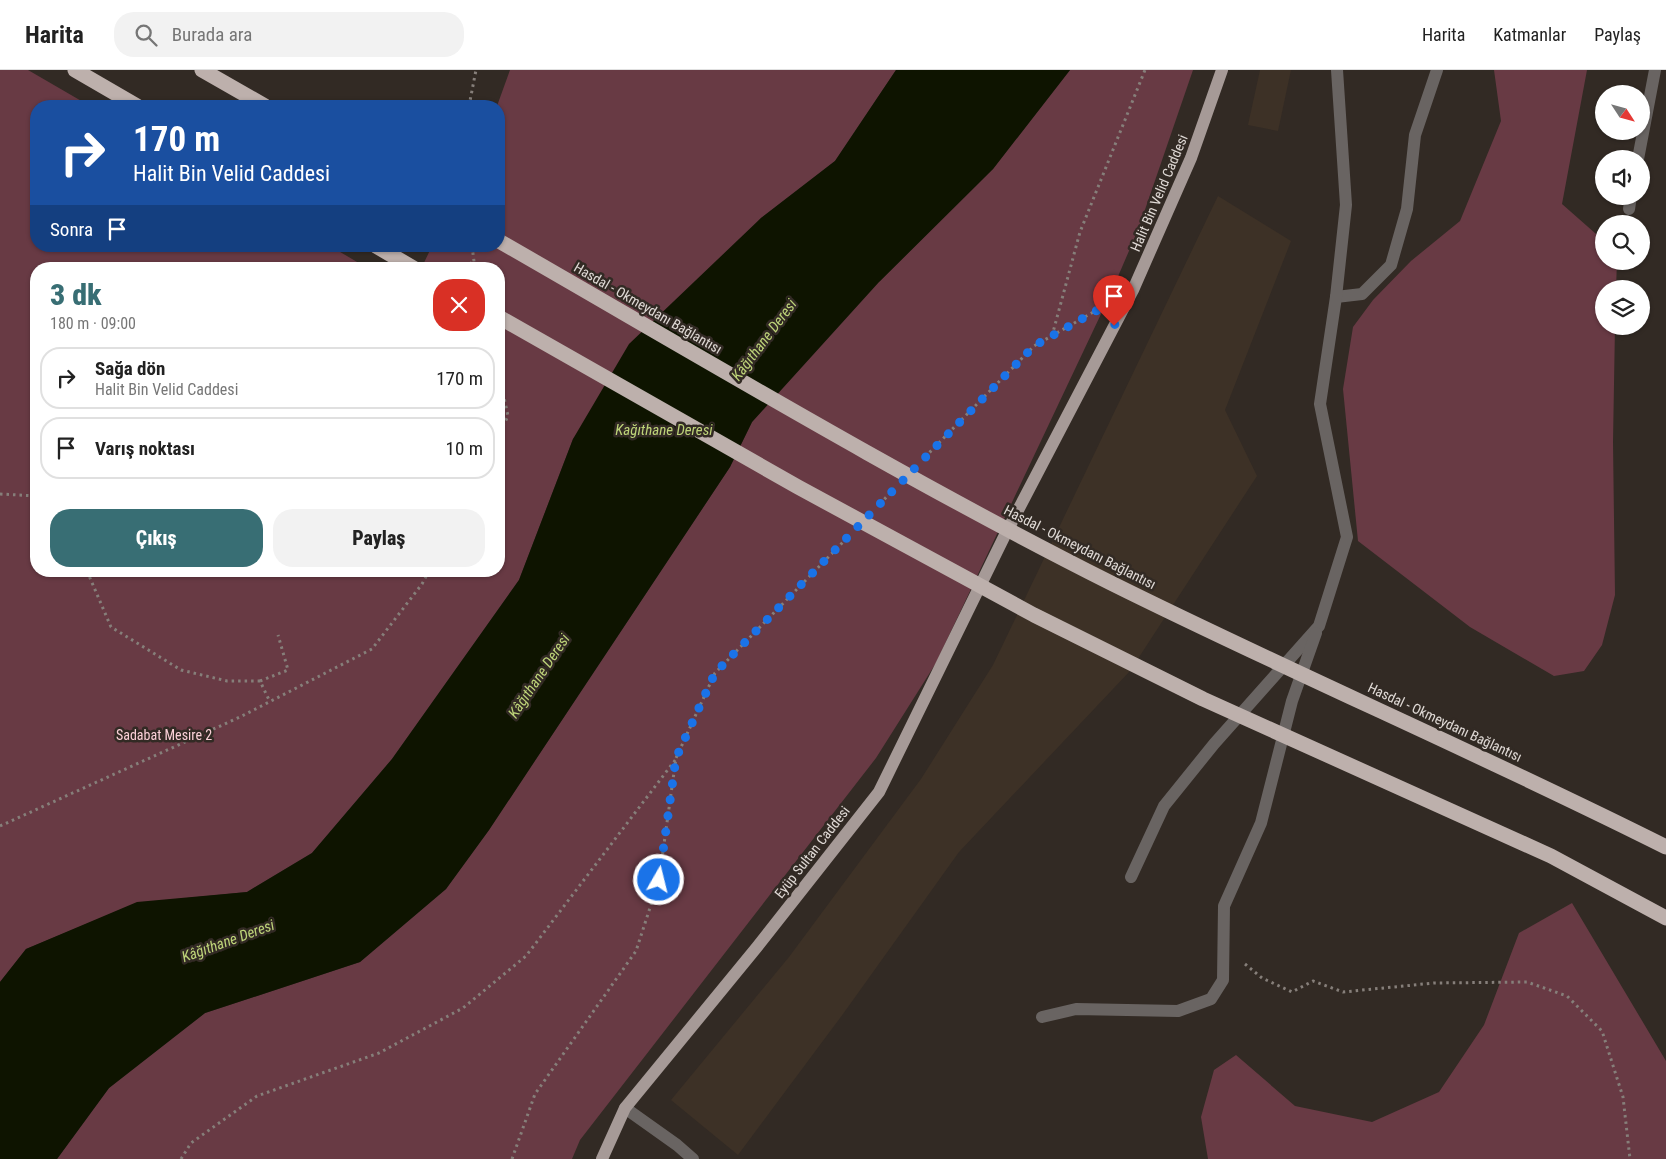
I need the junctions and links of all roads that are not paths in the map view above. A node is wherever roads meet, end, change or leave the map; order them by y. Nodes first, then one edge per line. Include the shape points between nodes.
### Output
1 (75, 70) edge
2 (202, 70) edge
3 (1222, 70) edge
4 (1337, 70) edge
5 (1437, 70) edge
6 (1655, 70) edge
7 (126, 100) edge
8 (254, 100) edge
9 (1640, 150) edge
10 (505, 244) edge
11 (386, 252) edge
12 (403, 262) edge
13 (1336, 297) junction
14 (505, 320) edge
15 (1004, 537) joint
16 (1319, 626) junction
17 (1666, 847) edge
18 (1131, 877) dead end
19 (1666, 918) edge
20 (1042, 1017) dead end
21 (625, 1108) junction
22 (602, 1159) edge
23 (693, 1159) edge

1 - 7 highway
2 - 8 highway
3 - 15 main road, Halit Bin Velid Caddesi via 1191,158 1133,290
4 - 13 street via 1346,205
5 - 13 street via 1415,135 1407,209 1391,264 1362,294
6 - 9 street
10 - 17 highway, Hasdal - Okmeydanı Bağlantısı, bridge via 873,456 1050,551 1251,650 1543,785
11 - 12 highway
13 - 16 street via 1320,404 1346,537
14 - 19 highway, bridge via 806,492 1034,615 1203,699 1551,856
15 - 21 main road, Eyüp Sultan Caddesi via 879,792 758,947
16 - 18 street via 1214,744 1164,806
16 - 20 street via 1292,700 1261,823 1224,906 1222,980 1211,1000 1178,1011 1076,1010
21 - 22 main road, Eyüp Sultan Caddesi
21 - 23 street

